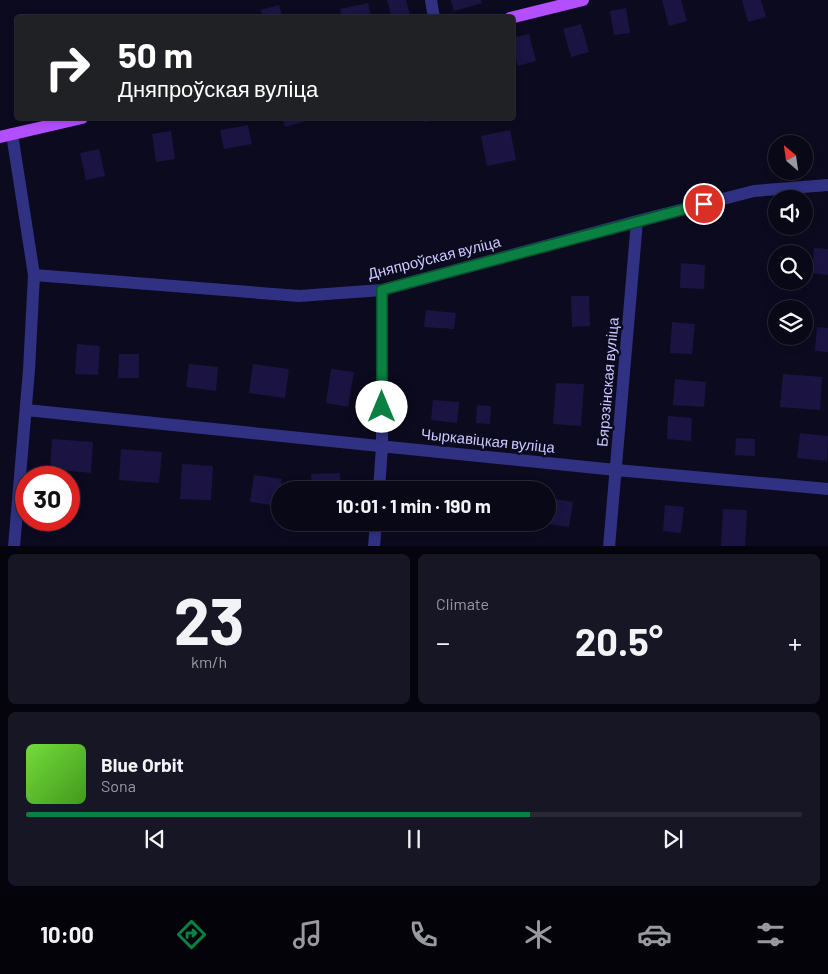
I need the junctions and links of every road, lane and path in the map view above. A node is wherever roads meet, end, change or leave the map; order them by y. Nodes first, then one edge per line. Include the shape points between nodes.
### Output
1 (431, 0) edge
2 (583, 0) edge
3 (434, 15) edge
4 (515, 17) edge
5 (73, 120) edge
6 (6, 135) edge
7 (828, 185) edge
8 (637, 221) junction
9 (34, 275) junction
10 (382, 290) junction
11 (26, 410) junction
12 (382, 446) junction
13 (616, 470) junction
14 (380, 481) edge
15 (828, 489) edge
16 (375, 531) edge
17 (14, 546) edge
18 (374, 546) edge
19 (609, 546) edge

1 - 3 street
2 - 4 main road
5 - 6 main road
6 - 9 street
7 - 8 street, Дняпроўская вуліца via 754,191
8 - 10 street, Дняпроўская вуліца
8 - 13 street, Бярэзінская вуліца
9 - 10 street, Дняпроўская вуліца via 299,296
9 - 11 street
10 - 12 street
11 - 12 street, Чыркавіцкая вуліца
11 - 17 street
12 - 13 street, Чыркавіцкая вуліца
12 - 14 street
13 - 15 street, Чыркавіцкая вуліца
13 - 19 street, Бярэзінская вуліца
16 - 18 street

